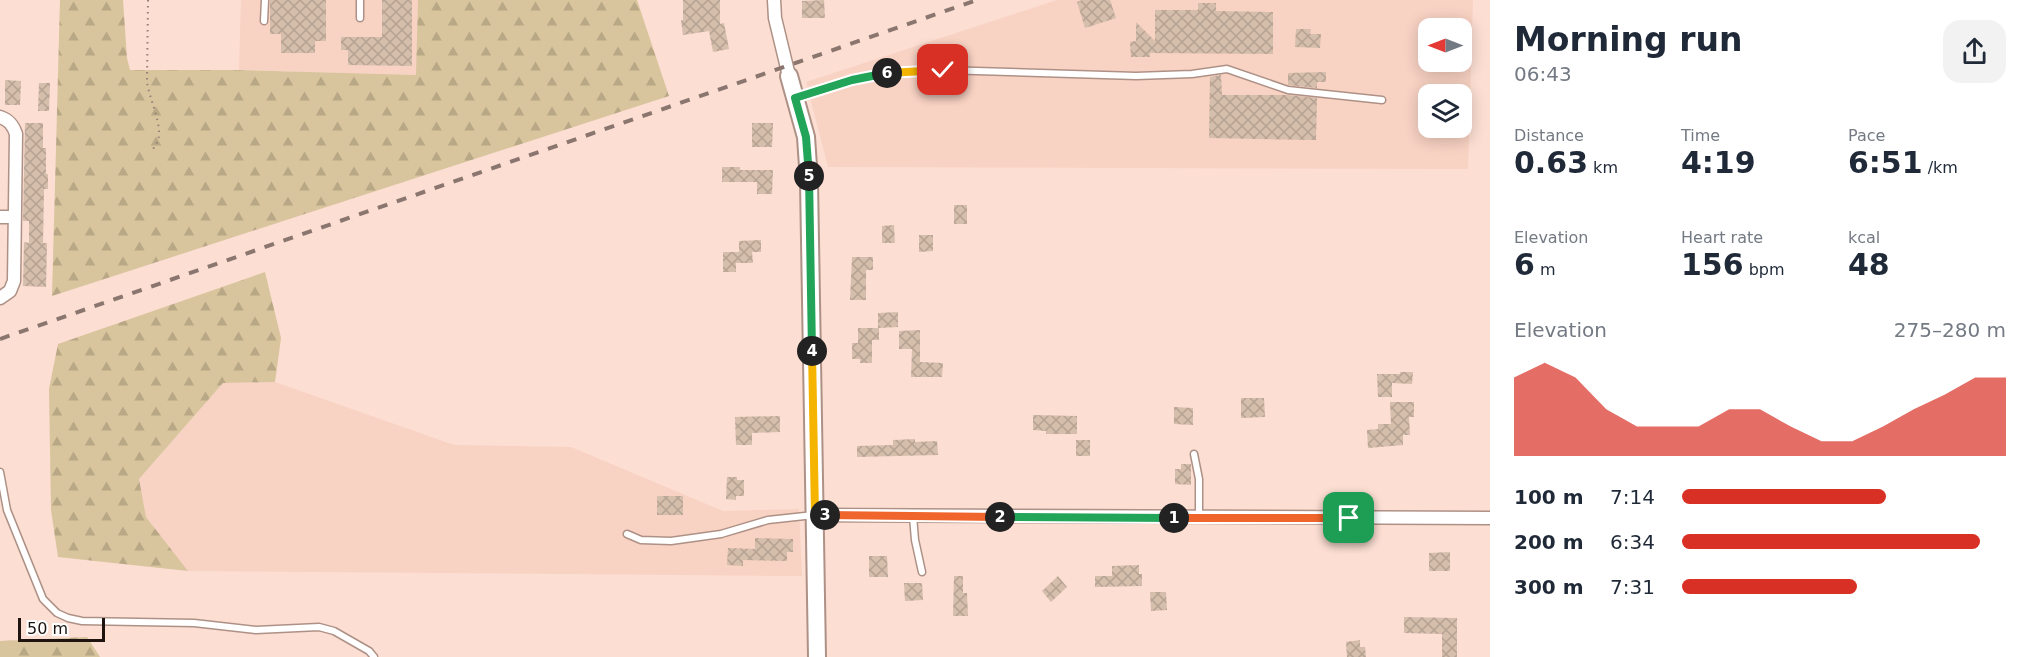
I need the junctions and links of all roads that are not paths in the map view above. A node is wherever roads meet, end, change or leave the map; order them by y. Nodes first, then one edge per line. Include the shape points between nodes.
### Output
1 (265, 0) edge
2 (360, 0) edge
3 (774, 0) edge
4 (360, 18) dead end
5 (264, 21) dead end
6 (789, 76) joint
7 (795, 98) junction
8 (1382, 100) dead end
9 (5, 120) edge
10 (0, 217) edge
11 (15, 217) junction
12 (0, 298) edge
13 (1194, 454) dead end
14 (0, 472) edge
15 (815, 515) junction
16 (913, 516) junction
17 (1199, 518) junction
18 (1490, 518) edge
19 (627, 534) dead end
20 (922, 572) dead end
21 (374, 657) edge
22 (817, 657) edge

1 - 5 lane
2 - 4 lane
3 - 6 street
6 - 7 street
7 - 8 lane via 886,73 943,70 1136,76 1227,69 1288,90
7 - 15 street via 806,137 809,181
9 - 11 street via 16,134
10 - 11 street
11 - 12 street via 13,286
13 - 17 lane via 1199,479
14 - 21 lane via 7,510 43,599 57,613 82,621 194,623 256,630 320,627 334,631
15 - 16 street
15 - 19 lane via 768,520 721,534 671,541 641,540
15 - 22 street
16 - 17 street
16 - 20 lane
17 - 18 street

